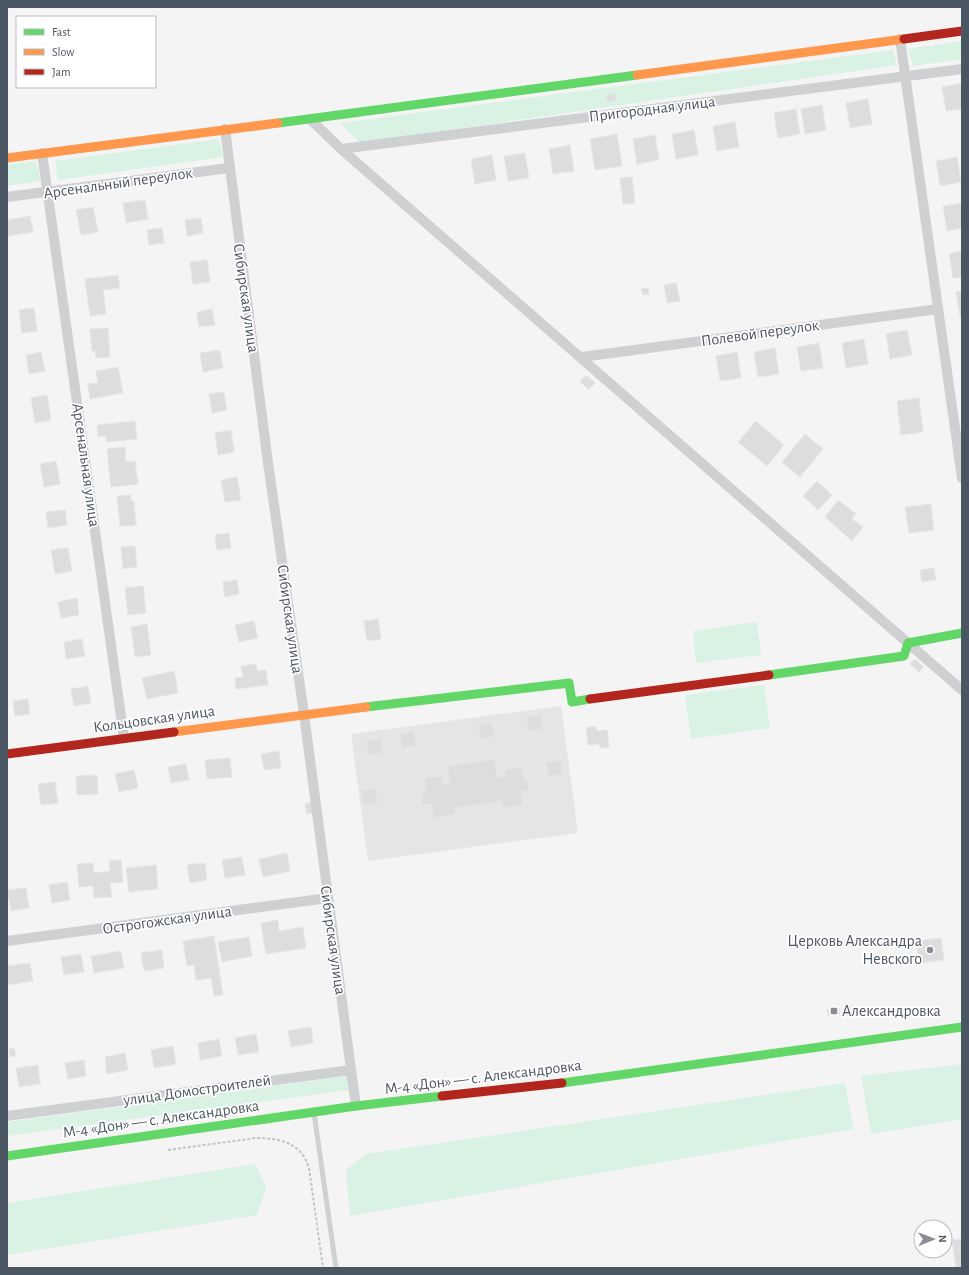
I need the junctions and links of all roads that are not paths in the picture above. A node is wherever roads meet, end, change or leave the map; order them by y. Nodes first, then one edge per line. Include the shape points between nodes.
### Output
1 (962, 31) edge
2 (900, 39) junction
3 (962, 69) edge
4 (905, 77) junction
5 (310, 119) junction
6 (224, 129) junction
7 (342, 149) junction
8 (42, 153) junction
9 (7, 158) edge
10 (229, 168) junction
11 (48, 192) junction
12 (7, 197) edge
13 (938, 309) junction
14 (582, 357) junction
15 (962, 478) edge
16 (962, 633) edge
17 (908, 643) junction
18 (962, 690) edge
19 (304, 714) junction
20 (124, 738) junction
21 (7, 754) edge
22 (328, 898) junction
23 (7, 941) edge
24 (962, 1027) edge
25 (352, 1070) junction
26 (356, 1106) junction
27 (314, 1112) junction
28 (7, 1116) edge
29 (7, 1156) edge
30 (336, 1268) edge

1 - 2 street
2 - 4 street
2 - 5 street
3 - 4 street, Пригородная улица
4 - 7 street, Пригородная улица
4 - 13 street
5 - 6 street
5 - 7 street
6 - 8 street
6 - 10 street, Сибирская улица
7 - 14 street
8 - 9 street
8 - 11 street, Арсенальная улица
10 - 11 street, Арсенальный переулок
10 - 19 street, Сибирская улица
11 - 12 street, Арсенальный переулок
11 - 20 street, Арсенальная улица
13 - 14 street, Полевой переулок
13 - 15 street
14 - 17 street
16 - 17 street
17 - 18 street
17 - 19 street, Кольцовская улица via 904,656 572,702 569,683
19 - 20 street, Кольцовская улица
19 - 22 street, Сибирская улица
20 - 21 street, Кольцовская улица
22 - 23 street, Острогожская улица
22 - 25 street, Сибирская улица
24 - 26 street, М-4 «Дон» — с. Александровка via 579,1081
25 - 26 street
25 - 28 street, улица Домостроителей
26 - 27 street, М-4 «Дон» — с. Александровка
27 - 29 street, М-4 «Дон» — с. Александровка
27 - 30 lane

